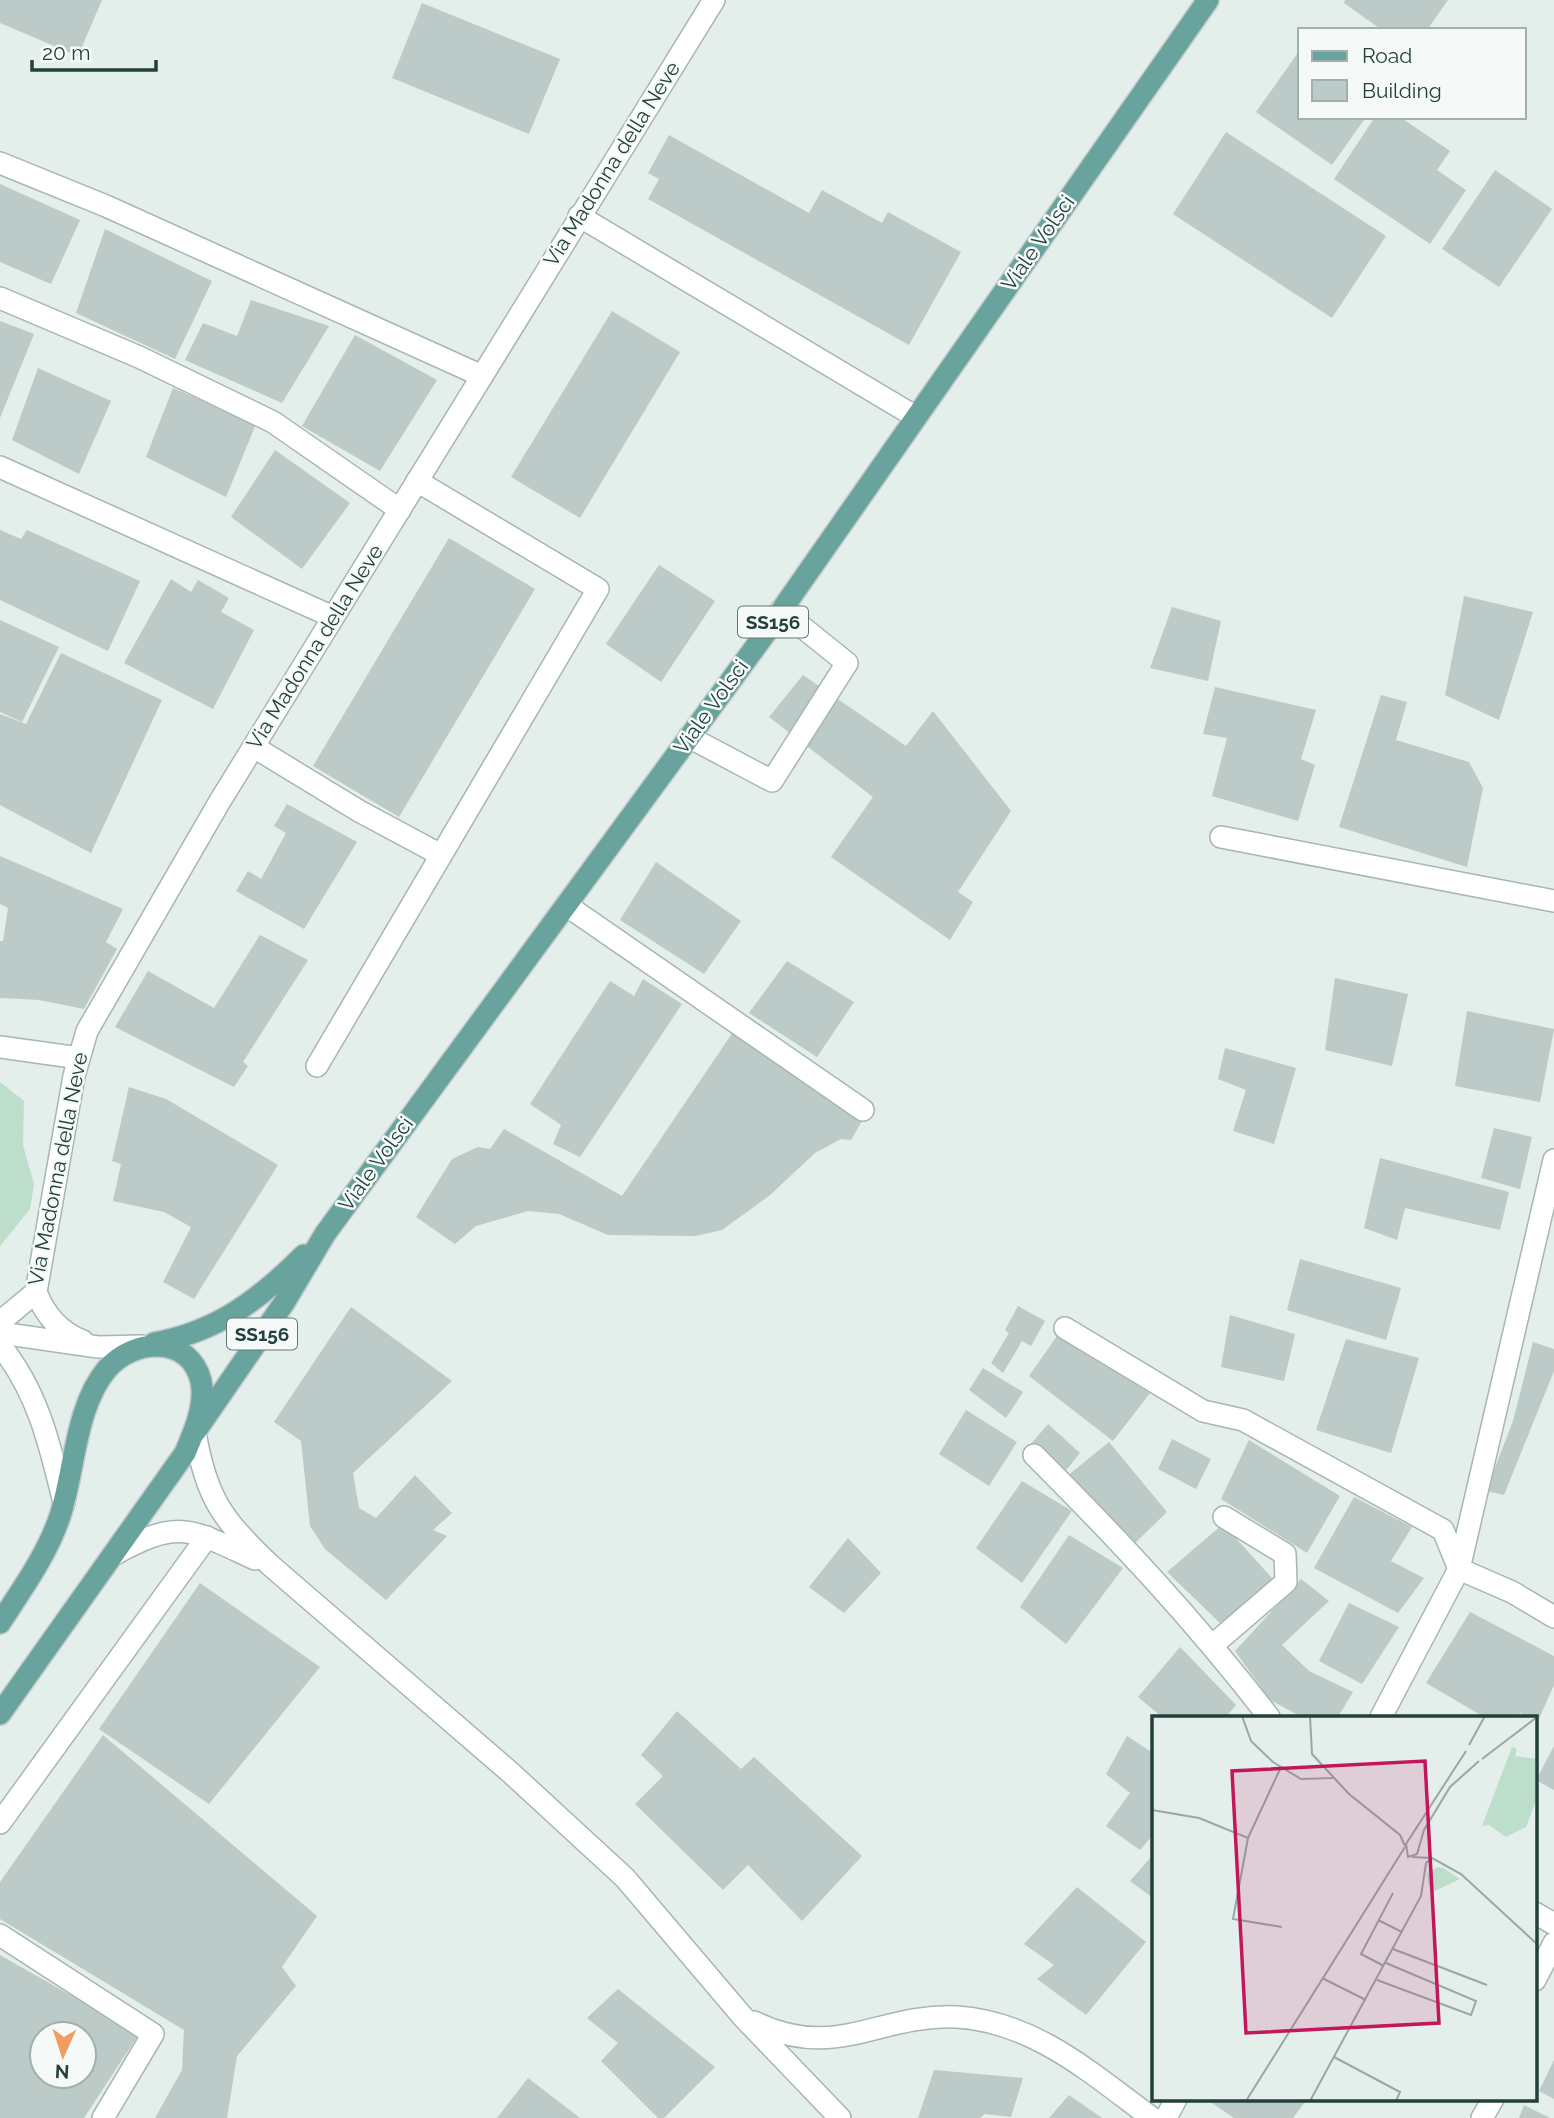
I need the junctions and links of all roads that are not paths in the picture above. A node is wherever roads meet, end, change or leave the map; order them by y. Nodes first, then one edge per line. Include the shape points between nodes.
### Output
1 (714, 0) edge
2 (1208, 0) edge
3 (0, 163) edge
4 (579, 216) junction
5 (0, 298) edge
6 (482, 376) junction
7 (916, 417) junction
8 (0, 467) edge
9 (417, 481) junction
10 (400, 510) junction
11 (781, 610) junction
12 (333, 617) junction
13 (689, 737) junction
14 (254, 747) junction
15 (1221, 837) dead end
16 (442, 855) junction
17 (1554, 901) edge
18 (566, 905) junction
19 (0, 1046) edge
20 (79, 1058) junction
21 (317, 1066) dead end
22 (863, 1110) dead end
23 (1554, 1160) edge
24 (326, 1234) junction
25 (36, 1292) junction
26 (0, 1322) edge
27 (1065, 1328) dead end
28 (0, 1333) edge
29 (0, 1345) edge
30 (142, 1346) junction
31 (98, 1347) junction
32 (195, 1432) junction
33 (1034, 1455) dead end
34 (64, 1503) junction
35 (1224, 1517) dead end
36 (207, 1537) junction
37 (113, 1555) junction
38 (270, 1565) junction
39 (1458, 1569) junction
40 (1554, 1617) edge
41 (0, 1623) edge
42 (1214, 1644) junction
43 (0, 1714) edge
44 (1268, 1716) edge
45 (1382, 1716) edge
46 (0, 1823) edge
47 (1536, 1914) edge
48 (1554, 1924) edge
49 (0, 1935) edge
50 (1554, 1943) edge
51 (1536, 1978) edge
52 (743, 2017) junction
53 (1176, 2100) edge
54 (1492, 2100) edge
55 (103, 2118) edge
56 (840, 2118) edge
57 (1152, 2118) edge
58 (1167, 2118) edge
59 (1482, 2118) edge

1 - 4 street, Via Madonna della Neve
2 - 7 main road, Viale Volsci / SS156
3 - 6 street via 118,211
4 - 6 street, Via Madonna della Neve
4 - 7 street
5 - 10 street via 139,357 273,422
6 - 9 street, Via Madonna della Neve
7 - 11 main road, Viale Volsci / SS156
8 - 12 street
9 - 10 street, Via Madonna della Neve
9 - 16 street via 598,589
10 - 12 street, Via Madonna della Neve
11 - 13 main road, Viale Volsci / SS156
11 - 13 street via 847,663 772,781
12 - 14 street, Via Madonna della Neve
13 - 18 main road, Viale Volsci / SS156
14 - 16 street
14 - 20 street, Via Madonna della Neve via 87,1031
15 - 17 street
16 - 21 street
18 - 22 street
18 - 24 main road, Viale Volsci / SS156
19 - 20 street
20 - 25 street, Via Madonna della Neve
23 - 39 street
24 - 30 main road, SS156 via 253,1303 215,1326
24 - 32 main road, SS156
25 - 26 street, Via Madonna della Neve
25 - 31 street via 53,1322 69,1335
27 - 39 street via 1203,1412 1243,1420 1443,1530
28 - 31 street
29 - 34 street via 36,1402
30 - 31 street
30 - 32 main road via 181,1353 196,1368 202,1385
30 - 34 main road via 121,1355 93,1393
32 - 37 main road
32 - 38 street via 201,1472 214,1502 232,1529
33 - 42 street via 1136,1556
34 - 41 main road via 40,1562
35 - 42 street via 1284,1554 1286,1582
36 - 37 street via 174,1531 149,1535
36 - 38 street
36 - 46 street
37 - 43 main road
38 - 52 street via 625,1878
39 - 40 street via 1512,1592
39 - 45 street
42 - 44 street
47 - 48 street
49 - 55 street via 153,2034
50 - 51 street
52 - 56 street
52 - 57 street via 776,2033 818,2038 921,2019 956,2017 1006,2025 1048,2043
53 - 58 street
54 - 59 street

